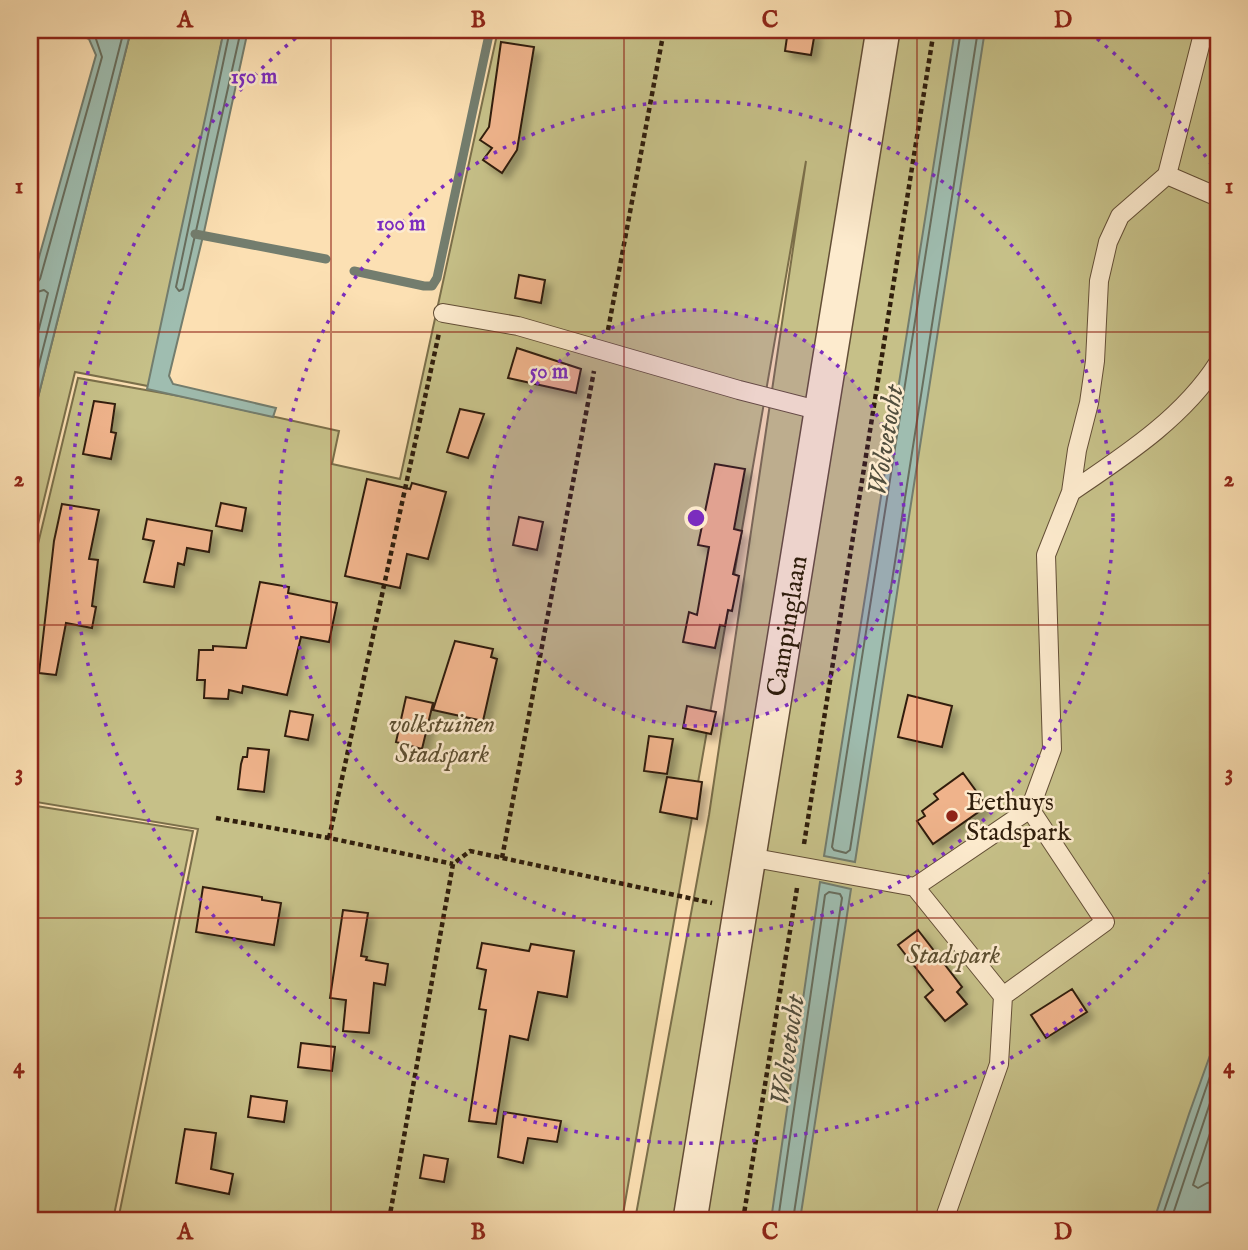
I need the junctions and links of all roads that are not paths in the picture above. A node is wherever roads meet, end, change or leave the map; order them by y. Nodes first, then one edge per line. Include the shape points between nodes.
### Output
1 (883, 30) edge
2 (1204, 30) edge
3 (1167, 174) junction
4 (1218, 197) edge
5 (443, 313) road end
6 (1218, 363) edge
7 (821, 411) junction
8 (1072, 492) junction
9 (1030, 809) junction
10 (749, 858) junction
11 (915, 887) junction
12 (1003, 996) junction
13 (690, 1220) edge
14 (944, 1220) edge

1 - 7 street, Campinglaan
2 - 3 lane
3 - 4 lane
3 - 8 lane via 1120,216 1108,242 1099,281 1089,403
5 - 7 lane via 519,326
6 - 8 lane via 1163,424
7 - 10 street, Campinglaan
8 - 9 lane via 1046,555 1052,750
9 - 11 lane
9 - 12 lane via 1105,922
10 - 11 lane
10 - 13 street, Campinglaan
11 - 12 lane
12 - 14 lane via 999,1064

